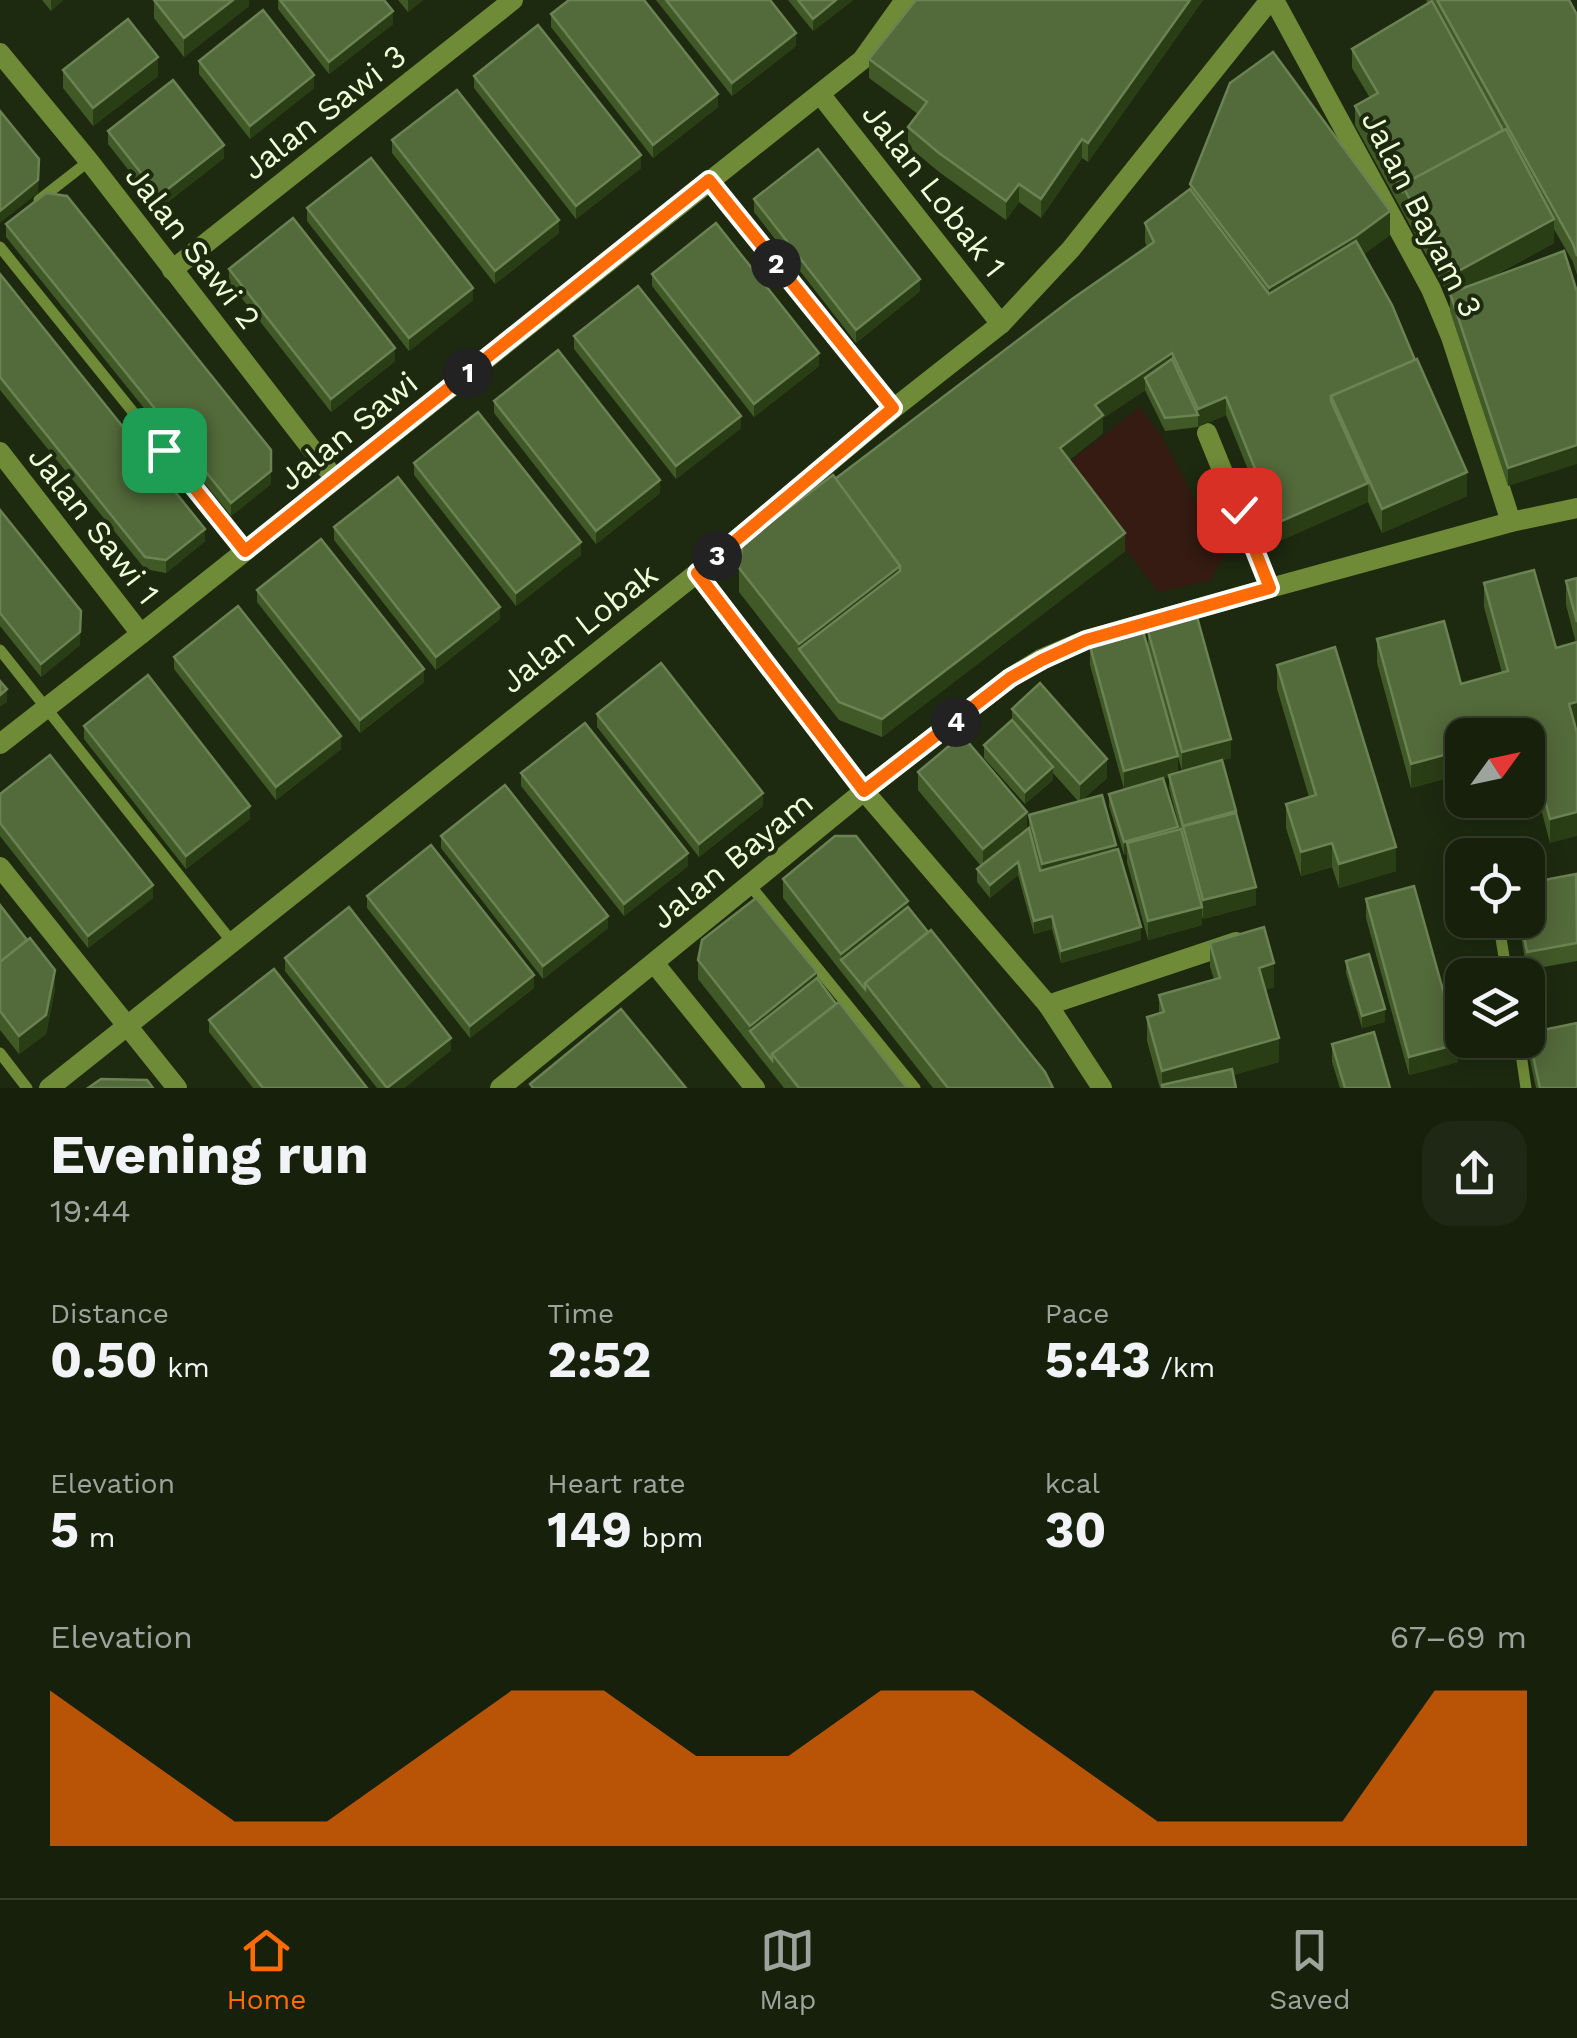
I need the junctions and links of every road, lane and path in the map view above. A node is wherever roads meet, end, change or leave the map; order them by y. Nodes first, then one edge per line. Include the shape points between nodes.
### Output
1 (513, 0) edge
2 (905, 0) edge
3 (1272, 0) edge
4 (0, 53) edge
5 (820, 94) junction
6 (89, 160) junction
7 (709, 180) junction
8 (30, 207) edge
9 (0, 247) edge
10 (172, 270) junction
11 (1001, 324) junction
12 (893, 408) junction
13 (1208, 433) dead end
14 (0, 452) edge
15 (335, 479) junction
16 (1577, 508) edge
17 (1511, 522) junction
18 (245, 551) junction
19 (697, 573) junction
20 (1270, 588) junction
21 (141, 634) junction
22 (0, 650) edge
23 (46, 708) junction
24 (0, 744) edge
25 (864, 791) junction
26 (0, 867) edge
27 (749, 884) junction
28 (1242, 940) edge
29 (232, 942) junction
30 (654, 963) junction
31 (1048, 1005) junction
32 (128, 1026) junction
33 (0, 1053) edge
34 (1522, 1058) edge
35 (27, 1088) edge
36 (49, 1088) edge
37 (177, 1088) edge
38 (500, 1088) edge
39 (755, 1088) edge
40 (915, 1088) edge
41 (1102, 1088) edge
42 (1526, 1088) edge

1 - 10 street, Jalan Sawi 3
2 - 5 street, Jalan Sawi via 862,60
3 - 11 street, Jalan Lobak via 1071,250
3 - 17 street, Jalan Bayam 3 via 1431,289
4 - 6 street, Jalan Sawi 2
5 - 7 street, Jalan Sawi
5 - 11 street, Jalan Lobak 1
6 - 8 lane
6 - 10 street, Jalan Sawi 2
7 - 12 lane
7 - 15 street, Jalan Sawi
9 - 18 lane
10 - 15 street, Jalan Sawi 2
11 - 12 street, Jalan Lobak
12 - 19 street, Jalan Lobak
13 - 20 street
14 - 21 street, Jalan Sawi 1
15 - 18 street, Jalan Sawi
16 - 17 street, Jalan Bayam
17 - 20 street, Jalan Bayam
18 - 21 street, Jalan Sawi
19 - 25 street
19 - 29 street, Jalan Lobak
20 - 25 street, Jalan Bayam via 1086,640 1042,660
21 - 23 street, Jalan Sawi
22 - 23 lane
23 - 24 street, Jalan Sawi
23 - 29 lane
25 - 27 street, Jalan Bayam
25 - 31 street
26 - 32 street
27 - 30 street, Jalan Bayam
27 - 40 lane
28 - 31 street
29 - 32 street, Jalan Lobak
30 - 38 street, Jalan Bayam
30 - 39 street
31 - 41 street
32 - 36 street, Jalan Lobak
32 - 37 street
33 - 35 lane
34 - 42 lane

